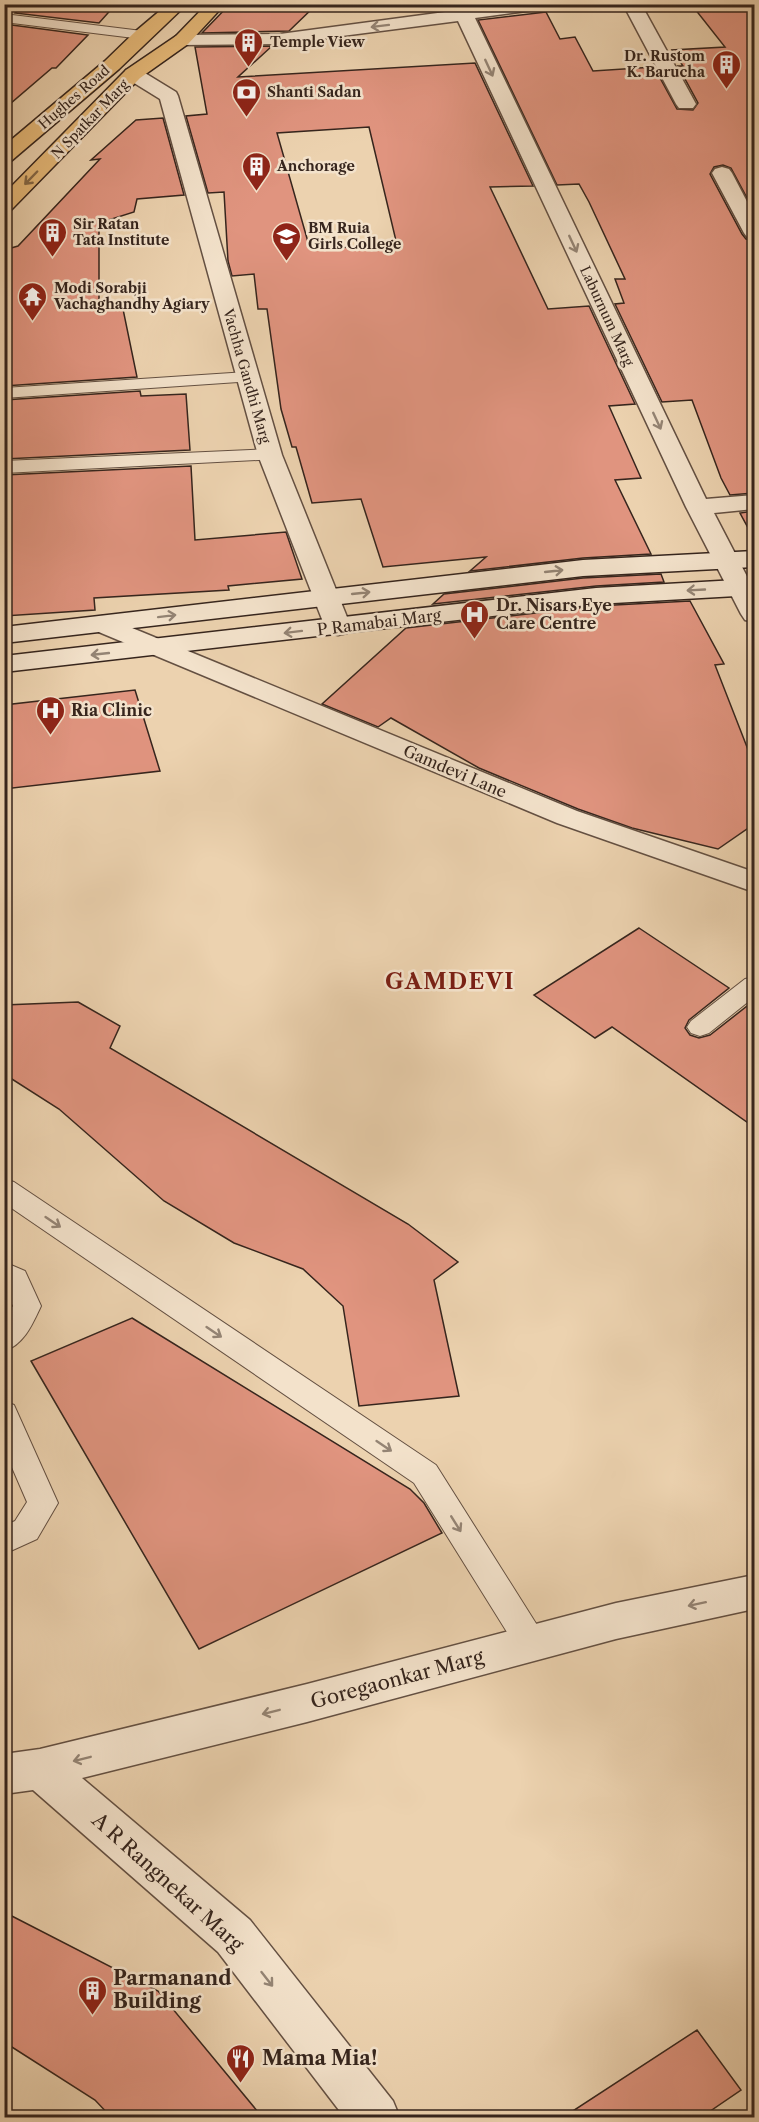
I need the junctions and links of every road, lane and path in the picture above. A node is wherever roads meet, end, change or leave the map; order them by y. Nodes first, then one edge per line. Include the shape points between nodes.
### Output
1 (11, 4) edge
2 (179, 4) edge
3 (217, 4) edge
4 (542, 4) edge
5 (632, 4) edge
6 (472, 10) edge
7 (4, 11) edge
8 (348, 12) dead end
9 (4, 18) edge
10 (321, 34) junction
11 (142, 35) junction
12 (182, 39) junction
13 (133, 74) junction
14 (686, 104) dead end
15 (4, 157) edge
16 (722, 174) dead end
17 (4, 206) edge
18 (754, 233) edge
19 (247, 377) junction
20 (4, 393) edge
21 (270, 455) junction
22 (4, 467) edge
23 (754, 502) edge
24 (698, 507) junction
25 (754, 559) edge
26 (727, 561) junction
27 (583, 568) junction
28 (748, 587) edge
29 (395, 590) junction
30 (596, 596) junction
31 (324, 597) junction
32 (754, 614) edge
33 (408, 618) junction
34 (103, 624) junction
35 (338, 627) junction
36 (4, 635) edge
37 (160, 648) junction
38 (4, 664) edge
39 (754, 882) edge
40 (754, 986) edge
41 (700, 1028) dead end
42 (4, 1189) edge
43 (4, 1272) edge
44 (4, 1340) edge
45 (4, 1413) edge
46 (4, 1541) edge
47 (754, 1592) edge
48 (531, 1643) junction
49 (22, 1772) edge
50 (364, 2114) edge

1 - 7 lane
2 - 11 main road, Hughes Road
3 - 12 main road, N Spatkar Marg
4 - 6 street
5 - 14 street
6 -> 10 street
6 -> 24 street, Laburnum Marg
8 - 10 street
9 - 11 lane
10 - 12 street via 280,39
11 - 12 main road
11 - 15 main road, Hughes Road
12 - 13 main road, N Spatkar Marg
13 -> 17 main road, N Spatkar Marg
13 - 19 street, Vachha Gandhi Marg via 169,96
16 - 18 street
19 - 20 lane
19 - 21 street, Vachha Gandhi Marg
21 - 22 lane
21 - 31 street, Vachha Gandhi Marg
23 - 24 street
24 - 26 street, Laburnum Marg
25 - 26 street, P Ramabai Marg
26 - 27 street, P Ramabai Marg
26 - 28 street, Laburnum Marg
29 -> 27 street, P Ramabai Marg
27 - 30 street
28 -> 30 street, P Ramabai Marg
28 - 32 street, Laburnum Marg
31 -> 29 street, P Ramabai Marg
29 - 33 street
30 - 33 street, P Ramabai Marg
34 -> 31 street, P Ramabai Marg
31 - 35 street, Vachha Gandhi Marg
33 - 35 street, P Ramabai Marg
34 - 36 street, P Ramabai Marg
34 - 37 street, Gamdevi Lane
35 -> 37 street, P Ramabai Marg
37 -> 38 street, P Ramabai Marg
37 - 39 street, Gamdevi Lane via 567,817
40 - 41 lane
42 -> 48 lane via 425,1474
43 - 44 lane via 15,1279 27,1306
45 - 46 lane via 43,1503 26,1530
47 -> 48 street, Goregaonkar Marg
48 -> 49 street, Goregaonkar Marg via 307,1703
49 -> 50 street, A R Rangnekar Marg via 234,1936

